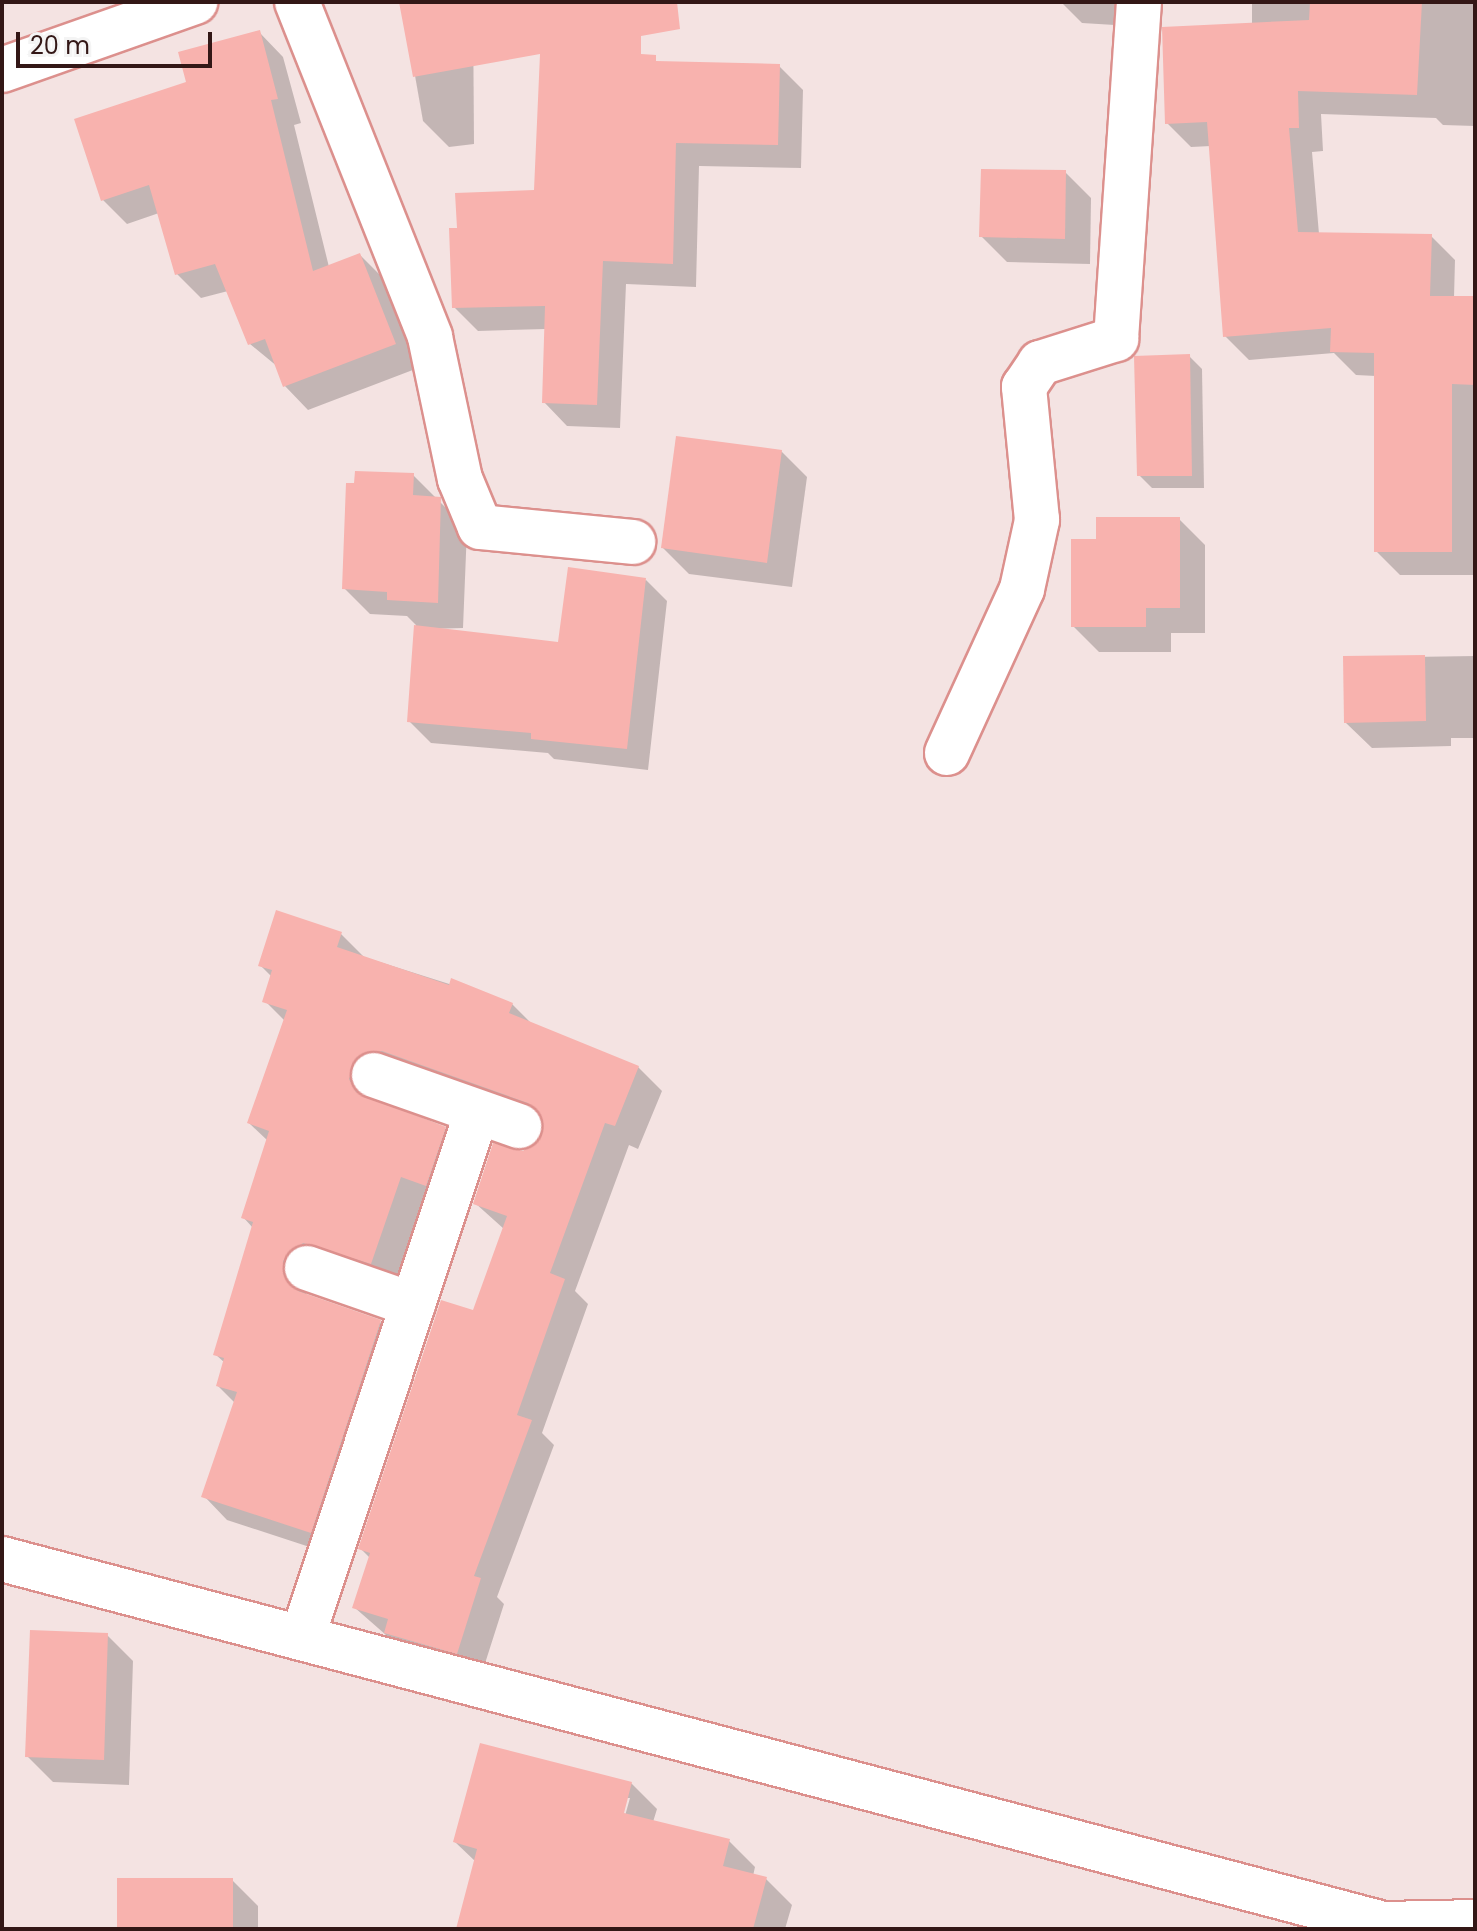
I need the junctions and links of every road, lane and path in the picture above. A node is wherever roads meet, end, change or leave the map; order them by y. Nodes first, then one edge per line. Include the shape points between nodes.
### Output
1 (195, 2) edge
2 (297, 2) edge
3 (1139, 2) edge
4 (2, 70) edge
5 (633, 542) dead end
6 (947, 753) dead end
7 (374, 1075) dead end
8 (477, 1112) junction
9 (519, 1126) dead end
10 (307, 1268) dead end
11 (413, 1305) junction
12 (2, 1559) edge
13 (302, 1638) junction
14 (1475, 1922) edge
15 (1384, 1926) edge

1 - 4 street
2 - 5 street via 430,337 460,479 480,527
3 - 6 street via 1116,339 1040,363 1024,387 1037,520 1022,589
7 - 8 street
8 - 9 street
8 - 11 street
10 - 11 street
11 - 13 street
12 - 13 street
13 - 15 street
14 - 15 street

